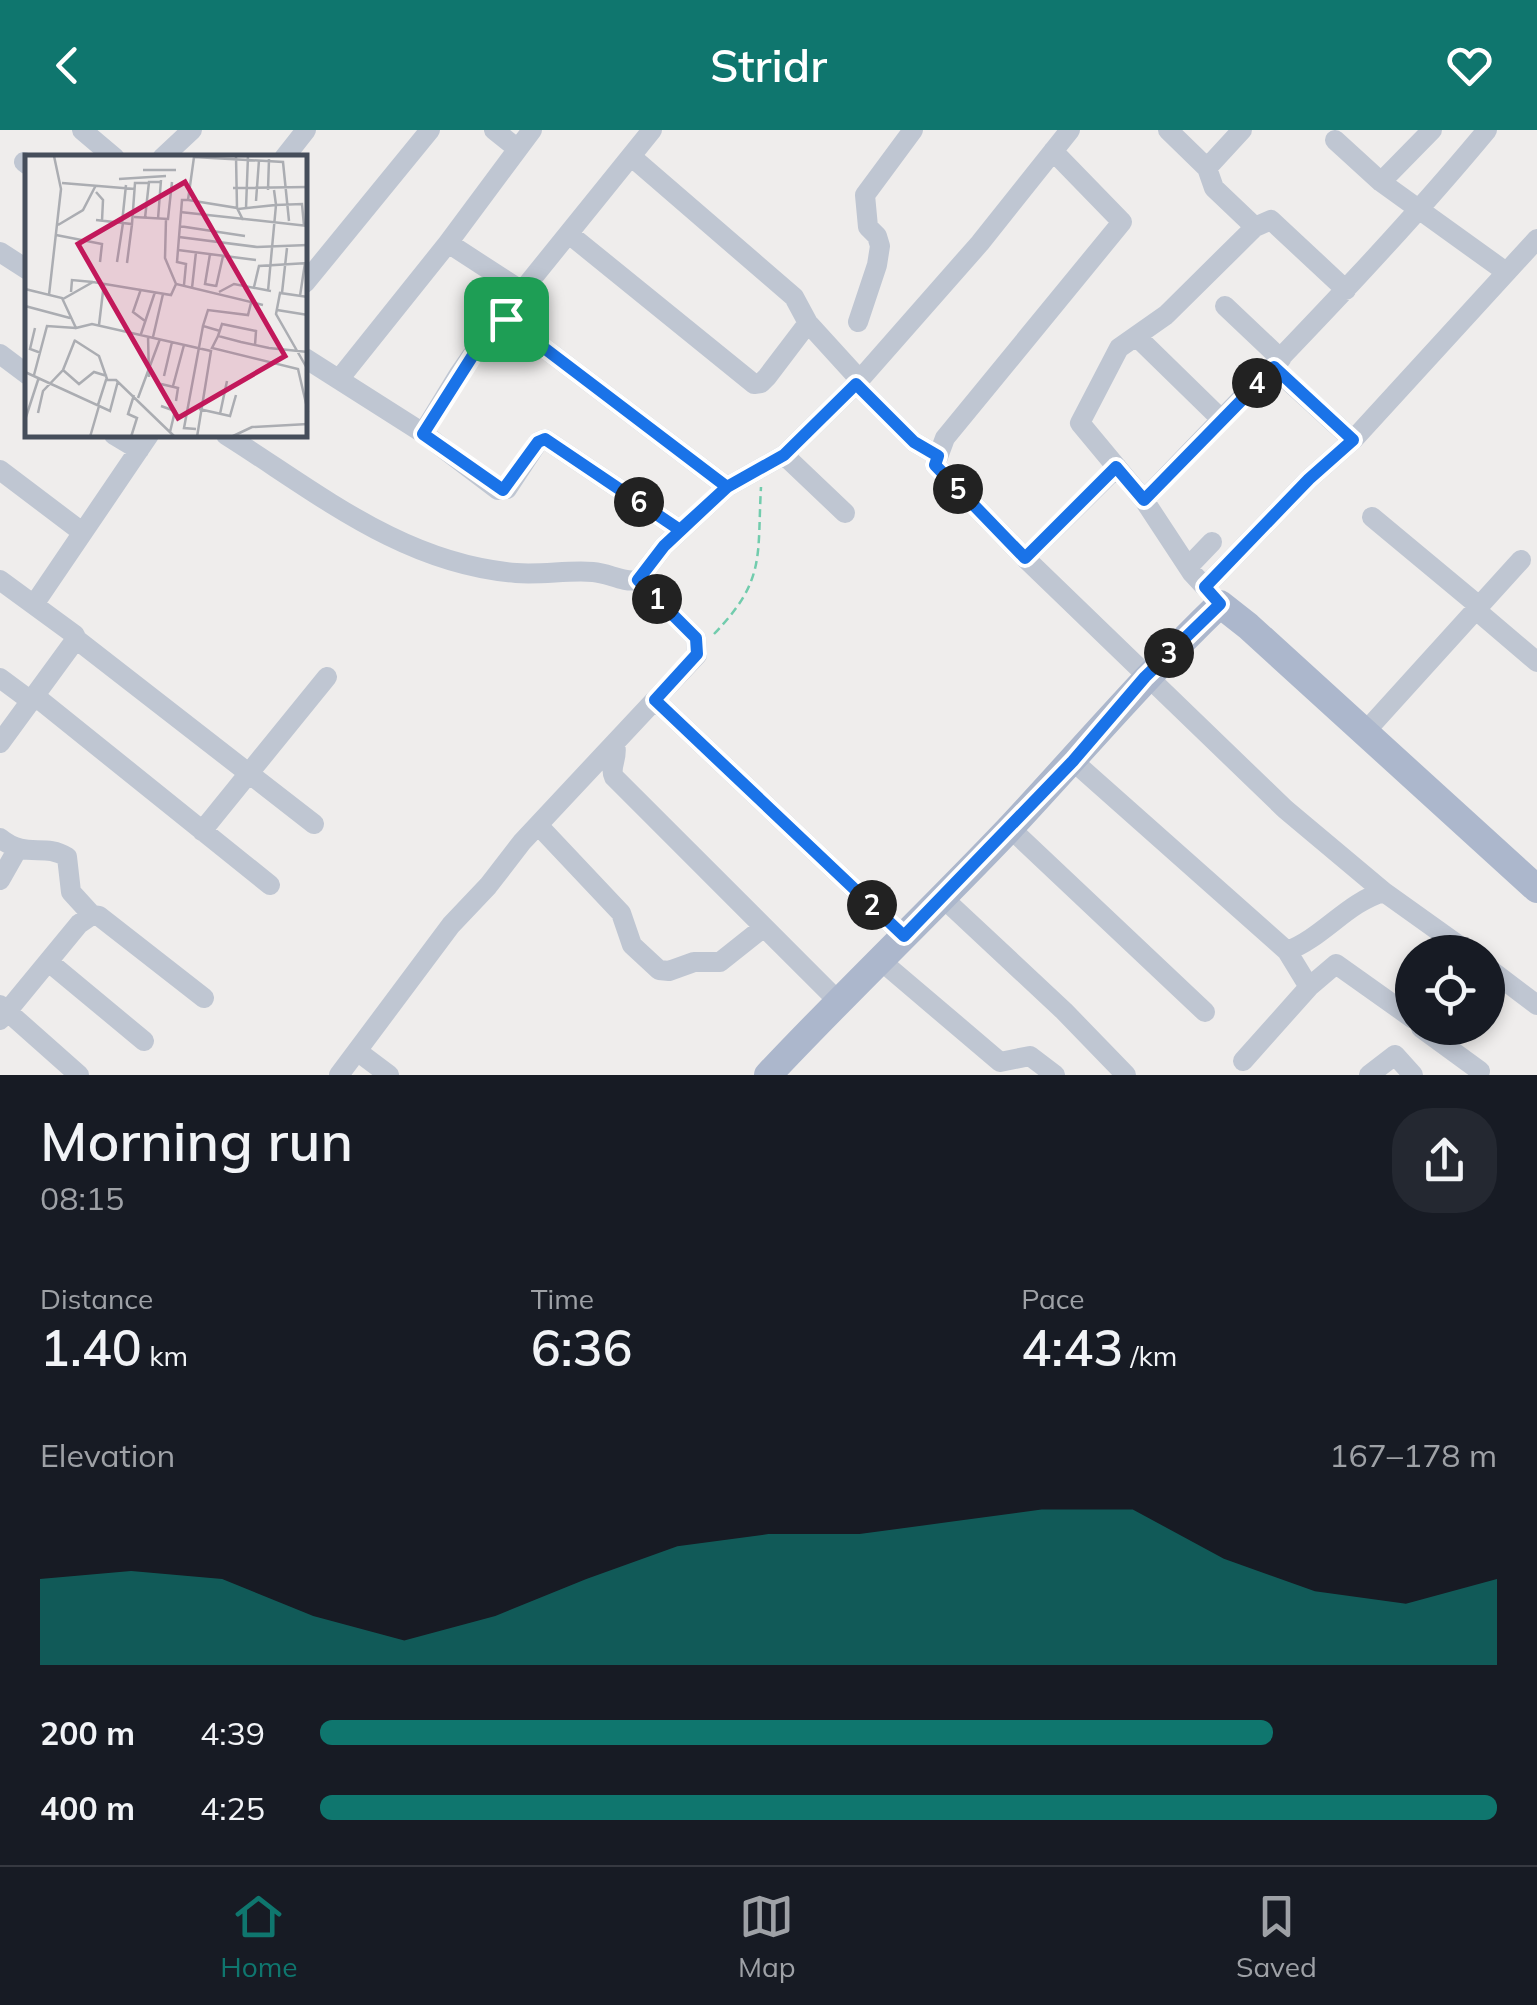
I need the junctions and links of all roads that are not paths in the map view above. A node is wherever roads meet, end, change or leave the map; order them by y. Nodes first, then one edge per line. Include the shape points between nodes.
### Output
1 (82, 130) edge
2 (192, 130) edge
3 (306, 130) edge
4 (430, 130) edge
5 (494, 130) edge
6 (532, 130) edge
7 (652, 130) edge
8 (913, 130) edge
9 (1070, 130) edge
10 (1168, 130) edge
11 (1242, 130) edge
12 (1487, 130) edge
13 (1422, 134) edge
14 (1335, 140) dead end
15 (518, 149) junction
16 (1052, 151) junction
17 (111, 155) edge
18 (165, 155) edge
19 (286, 155) edge
20 (632, 158) junction
21 (1206, 168) junction
22 (1381, 182) junction
23 (1421, 210) junction
24 (1255, 227) junction
25 (569, 234) junction
26 (1537, 239) edge
27 (448, 243) junction
28 (0, 252) edge
29 (25, 268) edge
30 (1506, 272) junction
31 (308, 279) edge
32 (1346, 290) junction
33 (522, 291) junction
34 (1225, 306) dead end
35 (506, 319) junction
36 (858, 322) dead end
37 (808, 323) junction
38 (1136, 336) junction
39 (0, 354) edge
40 (308, 360) edge
41 (1277, 363) junction
42 (25, 372) edge
43 (340, 378) junction
44 (858, 381) junction
45 (1220, 419) junction
46 (423, 434) junction
47 (231, 438) edge
48 (1353, 440) junction
49 (144, 442) edge
50 (784, 455) junction
51 (938, 456) junction
52 (1116, 467) junction
53 (0, 470) edge
54 (727, 487) junction
55 (1144, 500) junction
56 (845, 513) dead end
57 (1372, 518) dead end
58 (680, 530) junction
59 (82, 532) junction
60 (1212, 542) dead end
61 (1025, 558) junction
62 (1520, 560) dead end
63 (1188, 567) junction
64 (0, 580) edge
65 (638, 580) junction
66 (1213, 596) junction
67 (34, 603) junction
68 (1478, 608) junction
69 (76, 639) junction
70 (1537, 662) edge
71 (327, 677) dead end
72 (1145, 677) junction
73 (0, 678) edge
74 (33, 699) junction
75 (655, 700) junction
76 (1365, 732) junction
77 (0, 743) edge
78 (615, 744) junction
79 (1073, 761) junction
80 (249, 773) junction
81 (314, 824) dead end
82 (538, 826) junction
83 (1010, 828) junction
84 (202, 831) junction
85 (9, 844) edge
86 (0, 880) edge
87 (270, 885) dead end
88 (1537, 889) edge
89 (1384, 892) junction
90 (943, 898) junction
91 (92, 915) junction
92 (764, 927) junction
93 (1444, 935) edge
94 (904, 936) junction
95 (1287, 950) junction
96 (880, 960) junction
97 (50, 963) junction
98 (1505, 981) edge
99 (1310, 987) junction
100 (204, 998) dead end
101 (838, 1001) junction
102 (1537, 1005) edge
103 (1395, 1006) edge
104 (2, 1012) edge
105 (1205, 1012) dead end
106 (144, 1042) dead end
107 (1443, 1045) edge
108 (357, 1051) junction
109 (1243, 1062) dead end
110 (1480, 1074) edge
111 (79, 1075) edge
112 (339, 1075) edge
113 (388, 1075) edge
114 (768, 1075) edge
115 (1054, 1075) edge
116 (1126, 1075) edge
117 (1368, 1075) edge
118 (1413, 1075) edge

1 - 17 street
2 - 18 street
3 - 19 street
4 - 31 street
5 - 15 street
6 - 15 street
7 - 20 street
8 - 36 street via 865,194 868,227 880,246
9 - 16 street
10 - 21 street
11 - 21 street
12 - 23 street
13 - 22 street
14 - 22 street
15 - 27 street
16 - 44 street
16 - 51 street via 1122,222 945,438
20 - 25 street
20 - 37 street via 794,296
21 - 24 street via 1214,188
22 - 23 street
23 - 30 street
23 - 32 street
24 - 32 street via 1271,220
24 - 38 street
25 - 33 street
25 - 37 street via 754,384 762,383
26 - 30 street
27 - 33 street
27 - 43 street
28 - 29 street
30 - 48 street
32 - 41 street
33 - 35 street
34 - 41 street
35 - 46 street via 482,341
35 - 54 street
37 - 44 street
38 - 45 street
38 - 52 street via 1119,348 1080,423
39 - 42 street
40 - 43 street
41 - 45 street
41 - 48 street
43 - 46 street
44 - 50 street
44 - 51 street via 914,442
45 - 55 street
46 - 58 street via 503,490 545,439
47 - 65 street via 362,524 424,554 517,574 596,572
48 - 66 street via 1309,479
49 - 59 street
50 - 54 street
50 - 56 street
51 - 61 street via 935,465
52 - 55 street
52 - 61 street
53 - 59 street
54 - 58 street
55 - 63 street
57 - 68 street
58 - 65 street
59 - 67 street
60 - 63 street
61 - 72 street
62 - 68 street
63 - 66 street
64 - 67 street
65 - 75 street via 699,646
66 - 72 main road
66 - 76 main road
67 - 69 street
68 - 70 street
68 - 76 street
69 - 74 street
69 - 80 street
71 - 80 street
72 - 79 main road
72 - 89 street
73 - 74 street
74 - 77 street
74 - 84 street
75 - 78 street
75 - 94 street
76 - 88 main road
78 - 82 street
78 - 92 street via 614,778
79 - 83 main road
79 - 95 street
80 - 81 street
80 - 84 street
82 - 92 street via 621,913 632,944 659,970 720,962
82 - 108 street via 451,924
83 - 90 main road
83 - 105 street
84 - 87 street
85 - 86 street
85 - 91 street via 66,857 71,892
89 - 93 street
89 - 95 street
90 - 94 main road
90 - 116 street
91 - 97 street
91 - 100 street
92 - 101 street
94 - 96 main road
95 - 99 street
96 - 101 main road
96 - 115 street via 1000,1062 1030,1056
97 - 104 street
97 - 106 street
98 - 102 street
99 - 103 street via 1336,964
99 - 109 street
101 - 114 main road
104 - 111 street
107 - 110 street
108 - 112 street
108 - 113 street
117 - 118 street via 1395,1055

